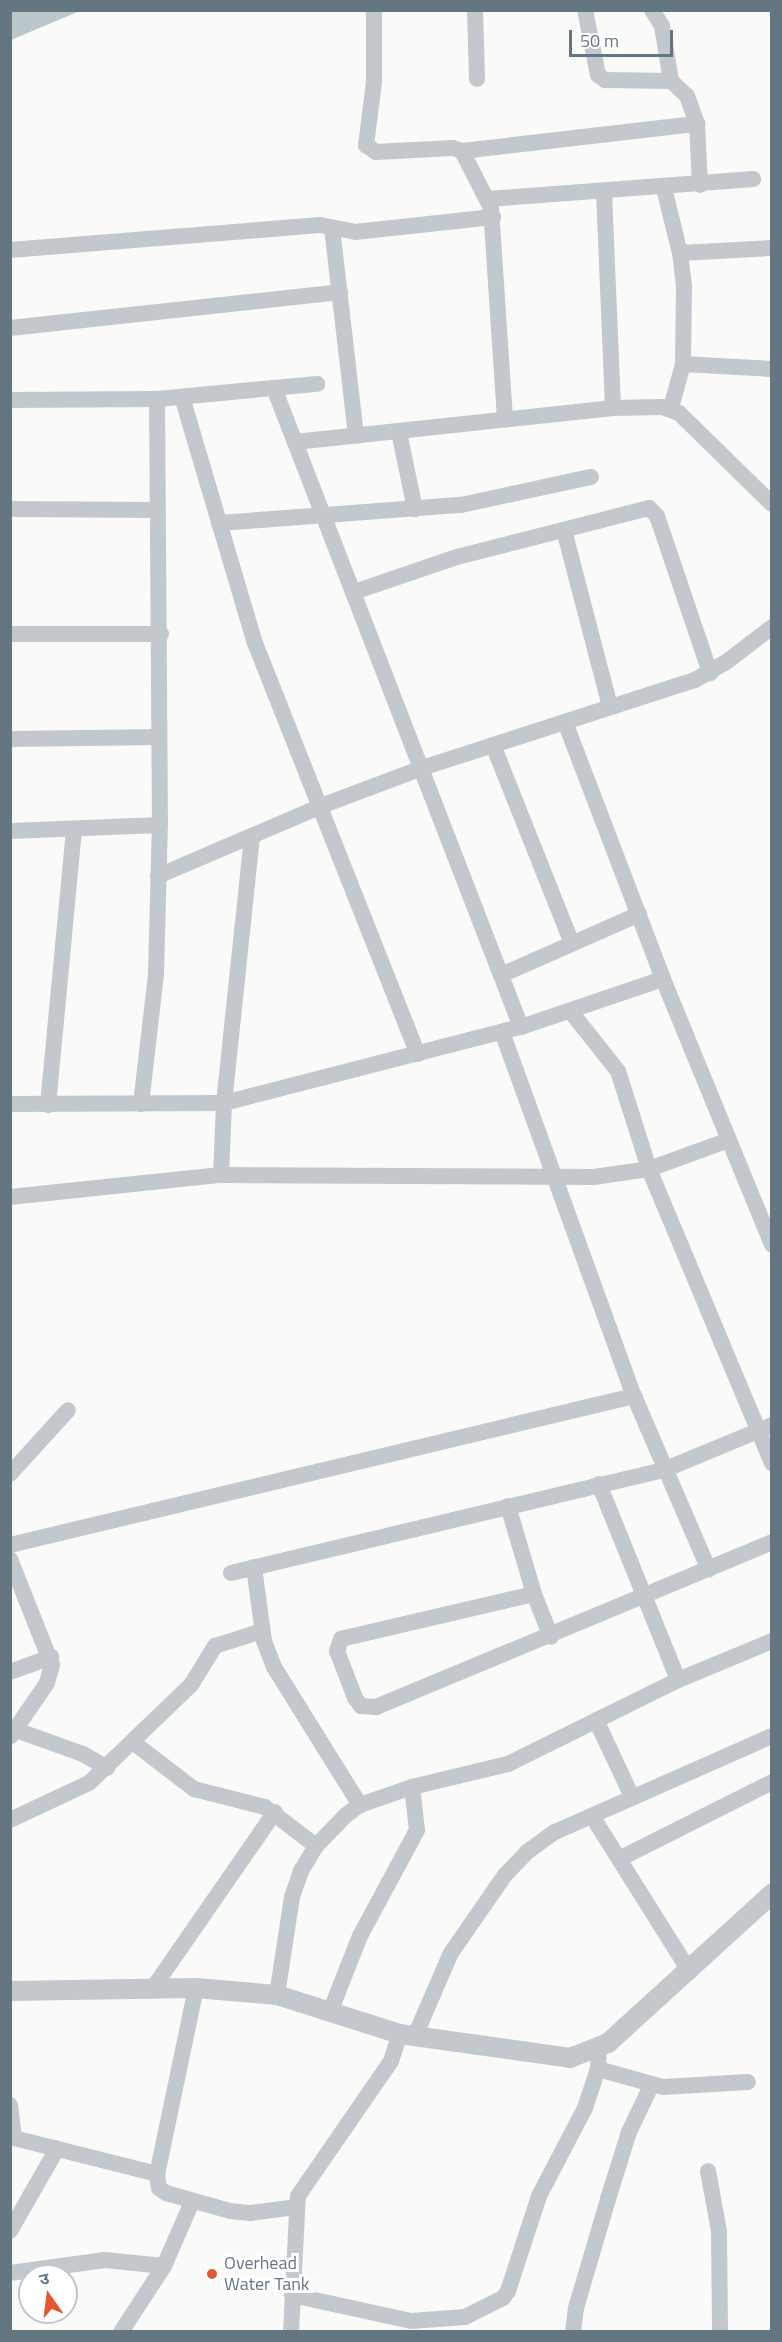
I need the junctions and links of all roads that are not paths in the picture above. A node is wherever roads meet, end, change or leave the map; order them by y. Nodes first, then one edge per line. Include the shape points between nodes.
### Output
1 (374, 10) edge
2 (475, 10) edge
3 (585, 10) edge
4 (652, 10) edge
5 (477, 79) dead end
6 (671, 81) junction
7 (697, 124) junction
8 (462, 152) junction
9 (753, 179) dead end
10 (700, 184) junction
11 (664, 188) junction
12 (604, 192) junction
13 (488, 199) junction
14 (493, 217) junction
15 (332, 228) junction
16 (771, 248) edge
17 (10, 250) edge
18 (681, 253) junction
19 (340, 292) junction
20 (10, 328) edge
21 (683, 364) junction
22 (771, 369) edge
23 (317, 384) dead end
24 (274, 388) junction
25 (182, 397) junction
26 (157, 399) junction
27 (10, 400) edge
28 (614, 408) junction
29 (671, 408) junction
30 (505, 420) junction
31 (399, 432) junction
32 (356, 436) junction
33 (295, 442) junction
34 (591, 477) dead end
35 (771, 504) edge
36 (10, 509) edge
37 (415, 509) junction
38 (157, 510) junction
39 (322, 514) junction
40 (219, 523) junction
41 (564, 530) junction
42 (354, 592) junction
43 (771, 627) edge
44 (10, 634) edge
45 (161, 634) junction
46 (710, 673) junction
47 (610, 707) junction
48 (566, 722) junction
49 (159, 737) junction
50 (10, 739) edge
51 (494, 745) junction
52 (422, 768) junction
53 (321, 806) junction
54 (160, 825) junction
55 (74, 830) junction
56 (10, 831) edge
57 (252, 835) junction
58 (158, 876) junction
59 (639, 914) junction
60 (572, 944) junction
61 (501, 975) junction
62 (663, 979) junction
63 (571, 1012) junction
64 (521, 1027) junction
65 (502, 1032) junction
66 (417, 1054) junction
67 (10, 1104) edge
68 (141, 1104) junction
69 (224, 1104) junction
70 (48, 1105) junction
71 (729, 1140) junction
72 (649, 1169) junction
73 (221, 1175) junction
74 (552, 1178) junction
75 (10, 1197) edge
76 (771, 1245) edge
77 (634, 1396) junction
78 (68, 1410) dead end
79 (765, 1428) edge
80 (771, 1463) edge
81 (666, 1469) junction
82 (10, 1474) edge
83 (599, 1484) junction
84 (508, 1506) junction
85 (771, 1542) edge
86 (10, 1545) edge
87 (10, 1559) edge
88 (254, 1567) junction
89 (709, 1570) junction
90 (231, 1573) dead end
91 (534, 1594) junction
92 (643, 1598) junction
93 (262, 1631) junction
94 (551, 1637) junction
95 (771, 1641) edge
96 (51, 1657) junction
97 (10, 1672) edge
98 (678, 1680) junction
99 (596, 1720) junction
100 (13, 1733) edge
101 (771, 1736) edge
102 (134, 1743) junction
103 (107, 1768) junction
104 (771, 1782) edge
105 (412, 1787) junction
106 (632, 1797) junction
107 (360, 1805) junction
108 (275, 1812) junction
109 (592, 1816) junction
110 (10, 1820) edge
111 (316, 1846) junction
112 (621, 1858) junction
113 (771, 1894) edge
114 (690, 1972) junction
115 (153, 1988) junction
116 (196, 1988) junction
117 (10, 1991) edge
118 (277, 1995) junction
119 (330, 2012) junction
120 (408, 2035) junction
121 (599, 2048) junction
122 (598, 2069) junction
123 (748, 2082) dead end
124 (651, 2086) junction
125 (10, 2105) edge
126 (12, 2137) edge
127 (57, 2149) junction
128 (708, 2171) dead end
129 (157, 2174) junction
130 (192, 2202) junction
131 (296, 2207) junction
132 (10, 2231) edge
133 (164, 2266) junction
134 (10, 2273) edge
135 (292, 2295) junction
136 (121, 2331) edge
137 (291, 2331) edge
138 (573, 2331) edge
139 (720, 2331) edge

1 - 8 street via 374,82 366,145 376,152 453,148
2 - 5 street
3 - 6 street via 598,75 605,81
4 - 6 street via 663,26
6 - 7 street via 687,96
7 - 8 street
7 - 10 street
8 - 13 street
9 - 10 street
10 - 11 street
11 - 12 street
11 - 18 street
12 - 13 street
12 - 28 street
13 - 14 street
14 - 15 street via 355,232
14 - 30 street
15 - 17 street via 320,225
15 - 19 street
16 - 18 street
18 - 21 street
19 - 20 street
19 - 32 street
21 - 22 street
21 - 29 street
23 - 24 street
24 - 25 street
24 - 33 street
25 - 26 street
25 - 40 street
26 - 27 street
26 - 38 street
28 - 29 street
28 - 30 street
29 - 35 street
30 - 31 street
31 - 32 street
31 - 37 street
32 - 33 street
33 - 39 street
34 - 37 street via 479,502
36 - 38 street
37 - 39 street
38 - 45 street
39 - 40 street
39 - 42 street
40 - 53 street via 255,643
41 - 42 street via 457,557
41 - 46 street via 645,508 653,511
41 - 47 street
42 - 52 street
43 - 46 street
44 - 45 street
45 - 49 street
46 - 47 street
47 - 48 street
48 - 51 street
48 - 59 street
49 - 50 street
49 - 54 street
51 - 52 street
51 - 60 street
52 - 53 street
52 - 61 street
53 - 57 street
53 - 66 street
54 - 55 street
54 - 58 street
55 - 56 street
55 - 70 street
57 - 58 street
57 - 69 street
58 - 68 street via 156,974
59 - 60 street
59 - 62 street
60 - 61 street
61 - 64 street
62 - 63 street
62 - 71 street
63 - 64 street
63 - 72 street via 618,1071
64 - 65 street
65 - 66 street
65 - 74 street
66 - 69 street
67 - 70 street
68 - 69 street
68 - 70 street
69 - 73 street
71 - 72 street
71 - 76 street
72 - 74 street
72 - 79 street
73 - 74 street
73 - 75 street
74 - 77 street
77 - 81 street
77 - 86 street
78 - 82 street
79 - 80 street
79 - 81 street
81 - 83 street
81 - 89 street
83 - 84 street
83 - 92 street
84 - 88 street
84 - 91 street
85 - 89 street
87 - 96 street
88 - 90 street
88 - 93 street
89 - 92 street
91 - 94 street
91 - 94 street via 350,1634 341,1639 337,1652 355,1698 368,1709
92 - 94 street
92 - 98 street
93 - 102 street via 214,1646 191,1685
93 - 107 street via 285,1690
95 - 98 street
96 - 97 street
96 - 100 street via 51,1673
98 - 99 street
99 - 105 street via 508,1764
99 - 106 street
100 - 103 street via 83,1754
101 - 106 street
102 - 103 street
102 - 108 street via 194,1789
103 - 110 street via 89,1783
104 - 112 street
105 - 107 street
105 - 119 street via 417,1830 360,1936
106 - 109 street
107 - 111 street
108 - 111 street
108 - 115 street
109 - 112 street
109 - 120 street via 555,1832 527,1852 505,1875 450,1953
111 - 118 street via 301,1871 292,1898
112 - 114 street
113 - 114 street
114 - 121 street
115 - 116 street
115 - 117 street
116 - 118 street
116 - 129 street
118 - 119 street
119 - 120 street
120 - 121 street via 542,2057 570,2058
120 - 131 street via 303,2187
121 - 122 street
122 - 124 street
122 - 135 street via 578,2126 539,2196 508,2291 502,2298 465,2318 411,2321
123 - 124 street
124 - 138 street via 629,2132 576,2308
125 - 126 street
126 - 127 street
127 - 129 street
127 - 132 street
128 - 139 street via 719,2231
129 - 130 street via 159,2188
130 - 131 street via 250,2213
130 - 133 street
131 - 135 street
133 - 134 street via 105,2259
133 - 136 street
135 - 137 street

